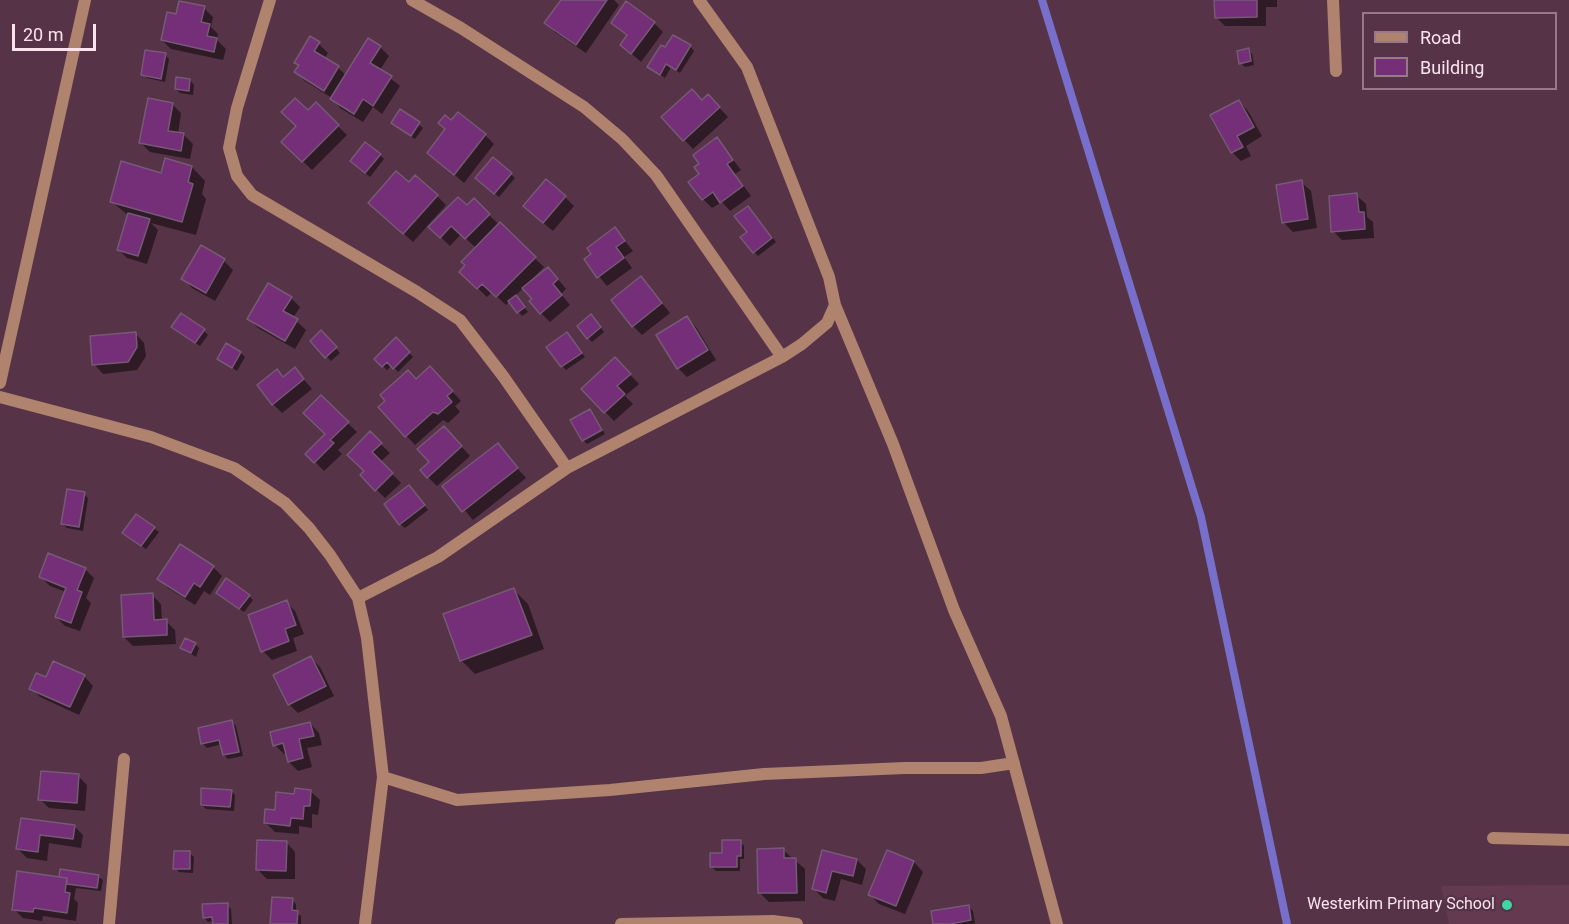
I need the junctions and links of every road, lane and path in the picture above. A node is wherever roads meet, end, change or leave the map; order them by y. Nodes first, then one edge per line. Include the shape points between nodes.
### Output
1 (85, 0) edge
2 (270, 0) edge
3 (412, 0) edge
4 (699, 0) edge
5 (1333, 0) edge
6 (1336, 72) dead end
7 (835, 305) junction
8 (782, 357) junction
9 (0, 382) edge
10 (0, 397) edge
11 (567, 468) junction
12 (358, 598) junction
13 (124, 759) dead end
14 (1014, 763) junction
15 (382, 777) junction
16 (1493, 838) dead end
17 (1569, 840) edge
18 (109, 924) edge
19 (365, 924) edge
20 (621, 924) edge
21 (797, 924) edge
22 (1057, 924) edge

1 - 9 street
2 - 11 street via 229,148 237,176 252,195 460,320
3 - 8 street via 584,106 622,139 656,175
4 - 7 street via 747,67 829,277
5 - 6 street
7 - 8 street via 827,323
7 - 14 street via 893,444 954,610 1000,716
8 - 11 street
10 - 12 street via 151,437 234,468 285,503 309,528
11 - 12 street via 438,558
12 - 15 street via 367,638
13 - 18 street
14 - 15 street via 981,768 764,774 457,800
14 - 22 street
15 - 19 street
16 - 17 street
20 - 21 street

